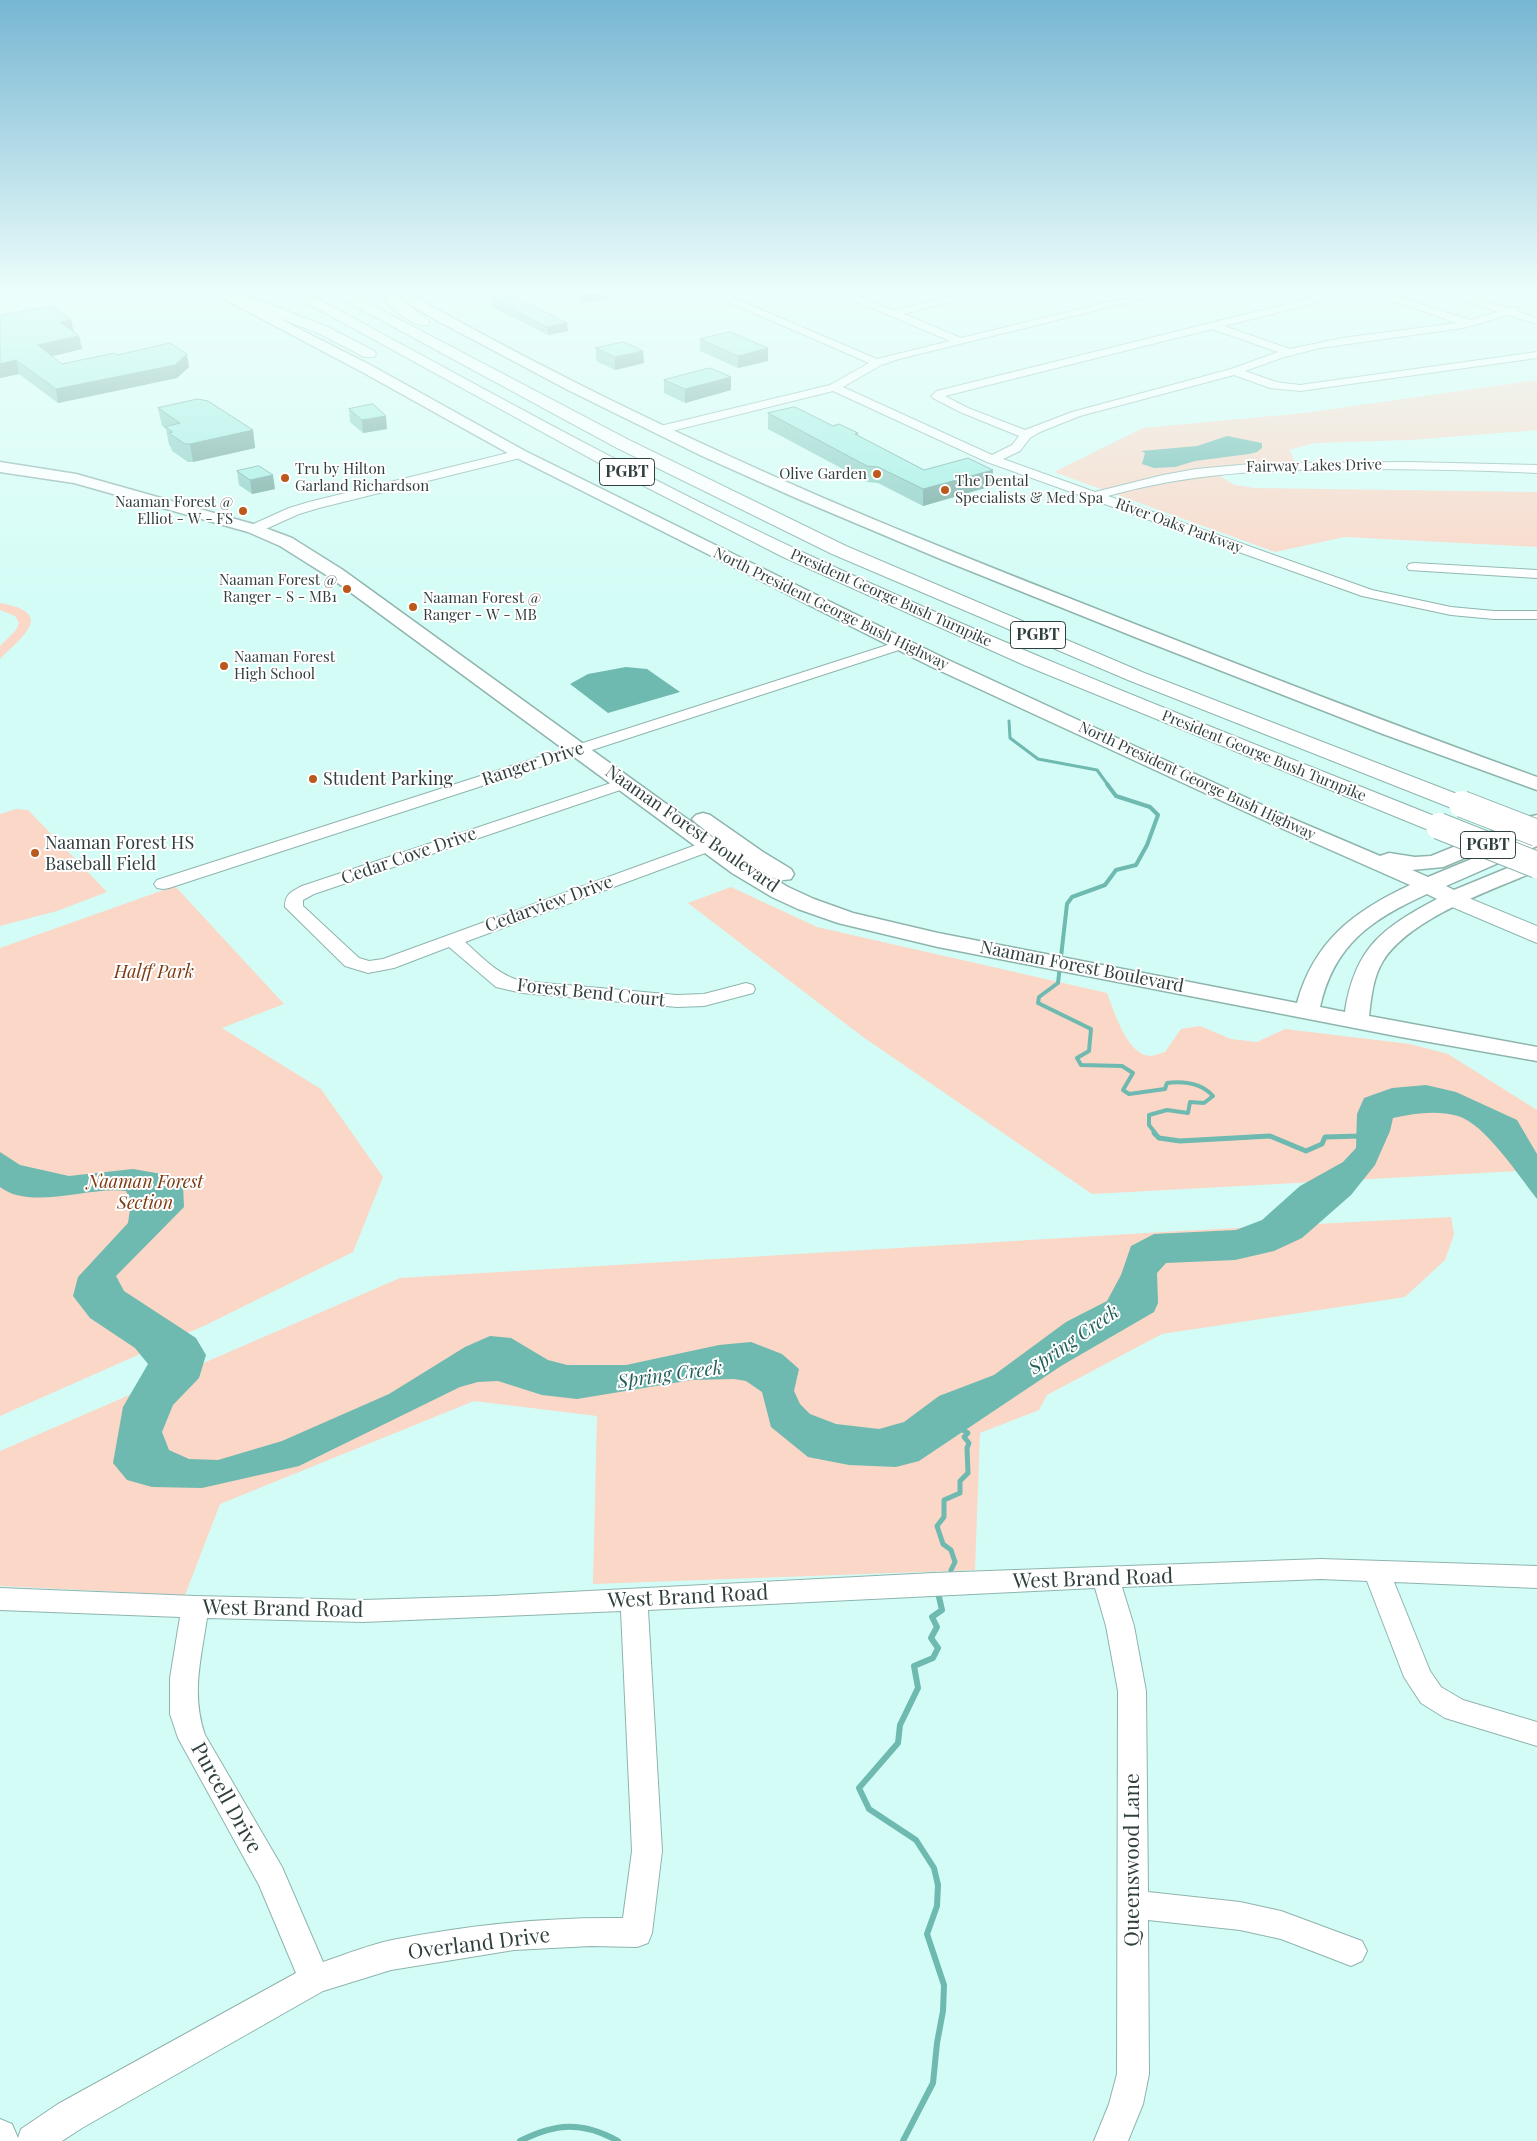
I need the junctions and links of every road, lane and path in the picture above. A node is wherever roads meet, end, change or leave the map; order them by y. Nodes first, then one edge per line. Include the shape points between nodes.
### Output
1 (410, 393) edge
2 (481, 393) edge
3 (527, 393) edge
4 (554, 393) edge
5 (587, 393) edge
6 (810, 393) edge
7 (849, 393) edge
8 (941, 393) edge
9 (1154, 393) edge
10 (468, 403) dead end
11 (660, 430) junction
12 (557, 434) junction
13 (1026, 435) junction
14 (623, 444) junction
15 (520, 454) junction
16 (991, 459) junction
17 (0, 460) edge
18 (0, 467) edge
19 (1537, 469) edge
20 (165, 493) junction
21 (131, 494) junction
22 (1095, 496) junction
23 (260, 526) junction
24 (1414, 567) dead end
25 (1537, 574) edge
26 (1537, 615) edge
27 (903, 644) junction
28 (588, 746) junction
29 (1491, 768) junction
30 (626, 783) junction
31 (1537, 784) edge
32 (1537, 788) edge
33 (1279, 820) junction
34 (1537, 820) edge
35 (1537, 833) edge
36 (729, 838) junction
37 (1537, 838) edge
38 (709, 845) junction
39 (1537, 864) edge
40 (164, 884) dead end
41 (1428, 885) junction
42 (1454, 899) junction
43 (1368, 916) junction
44 (888, 922) junction
45 (1537, 935) edge
46 (451, 939) junction
47 (368, 967) joint
48 (746, 989) dead end
49 (1309, 1003) junction
50 (1357, 1012) junction
51 (1537, 1043) edge
52 (1537, 1054) edge
53 (1376, 1570) junction
54 (1537, 1577) edge
55 (1106, 1579) junction
56 (0, 1599) edge
57 (634, 1599) junction
58 (195, 1607) junction
59 (1537, 1734) edge
60 (1133, 1904) junction
61 (1350, 1951) dead end
62 (315, 1979) junction
63 (0, 2136) edge
64 (2, 2141) edge
65 (33, 2141) edge
66 (1110, 2141) edge

1 - 15 main road, North President George Bush Highway
2 - 12 highway, President George Bush Turnpike / PGBT
3 - 14 highway, President George Bush Turnpike / PGBT
4 - 14 highway via 616,434
5 - 11 main road
6 - 11 street
7 - 16 street, River Oaks Parkway
8 - 13 street via 937,396
9 - 13 street via 1076,414
10 - 12 highway
11 - 29 main road via 963,564
12 - 39 highway, President George Bush Turnpike / PGBT, bridge via 719,519 918,612 1063,674
13 - 16 street via 1016,448
14 - 35 highway, President George Bush Turnpike / PGBT, bridge via 839,550 1135,676
15 - 23 street via 314,505
15 - 27 main road, North President George Bush Highway
16 - 22 street, River Oaks Parkway
17 - 20 main road, Naaman Forest Boulevard via 82,472
18 - 21 main road, Naaman Forest Boulevard via 68,478
19 - 22 street, Fairway Lakes Drive via 1405,465 1259,466 1184,474 1133,484
20 - 21 main road
20 - 23 main road, Naaman Forest Boulevard
21 - 23 main road, Naaman Forest Boulevard
22 - 26 street, River Oaks Parkway via 1384,598 1474,614
23 - 28 main road, Naaman Forest Boulevard via 317,546 347,574
24 - 25 street
27 - 28 street, Ranger Drive
27 - 33 main road, North President George Bush Highway
28 - 30 main road, Naaman Forest Boulevard
28 - 36 main road, Naaman Forest Boulevard
28 - 40 street, Ranger Drive
29 - 31 main road
29 - 32 main road
30 - 38 main road, Naaman Forest Boulevard
30 - 47 street, Cedar Cove Drive via 308,890 294,898 294,907 352,962
33 - 34 main road via 1373,854 1415,864 1435,862
33 - 41 main road, North President George Bush Highway
33 - 43 main road via 1284,827 1376,870 1385,880 1385,887
36 - 38 street, Cedarview Drive
36 - 44 main road, Naaman Forest Boulevard via 789,878
37 - 41 main road
38 - 44 main road, Naaman Forest Boulevard via 740,868 806,904
38 - 46 street, Cedarview Drive
39 - 42 main road
41 - 42 main road, North President George Bush Highway
41 - 43 main road
42 - 45 highway
42 - 50 main road via 1400,929 1379,949 1364,976
43 - 49 main road via 1332,951 1319,972
44 - 49 main road, Naaman Forest Boulevard
46 - 47 street, Cedarview Drive via 387,964
46 - 48 street, Forest Bend Court via 494,977 522,987 677,1001 704,1000
49 - 50 main road, Naaman Forest Boulevard
50 - 51 main road, Naaman Forest Boulevard
50 - 52 main road, Naaman Forest Boulevard
53 - 54 street, West Brand Road
53 - 55 street, West Brand Road via 1321,1569
53 - 59 street via 1418,1677 1431,1695 1455,1710
55 - 57 street, West Brand Road
55 - 60 street, Queenswood Lane via 1120,1626 1132,1691
56 - 58 street, West Brand Road
57 - 58 street, West Brand Road via 363,1610
57 - 62 street, Overland Drive via 647,1851 637,1933 514,1936 391,1955
58 - 62 street, Purcell Drive via 184,1678 184,1714 192,1738 271,1877
60 - 61 street via 1240,1916 1281,1925
60 - 66 street, Queenswood Lane via 1133,2074 1126,2104
62 - 65 street, Overland Drive via 70,2116
63 - 64 street

